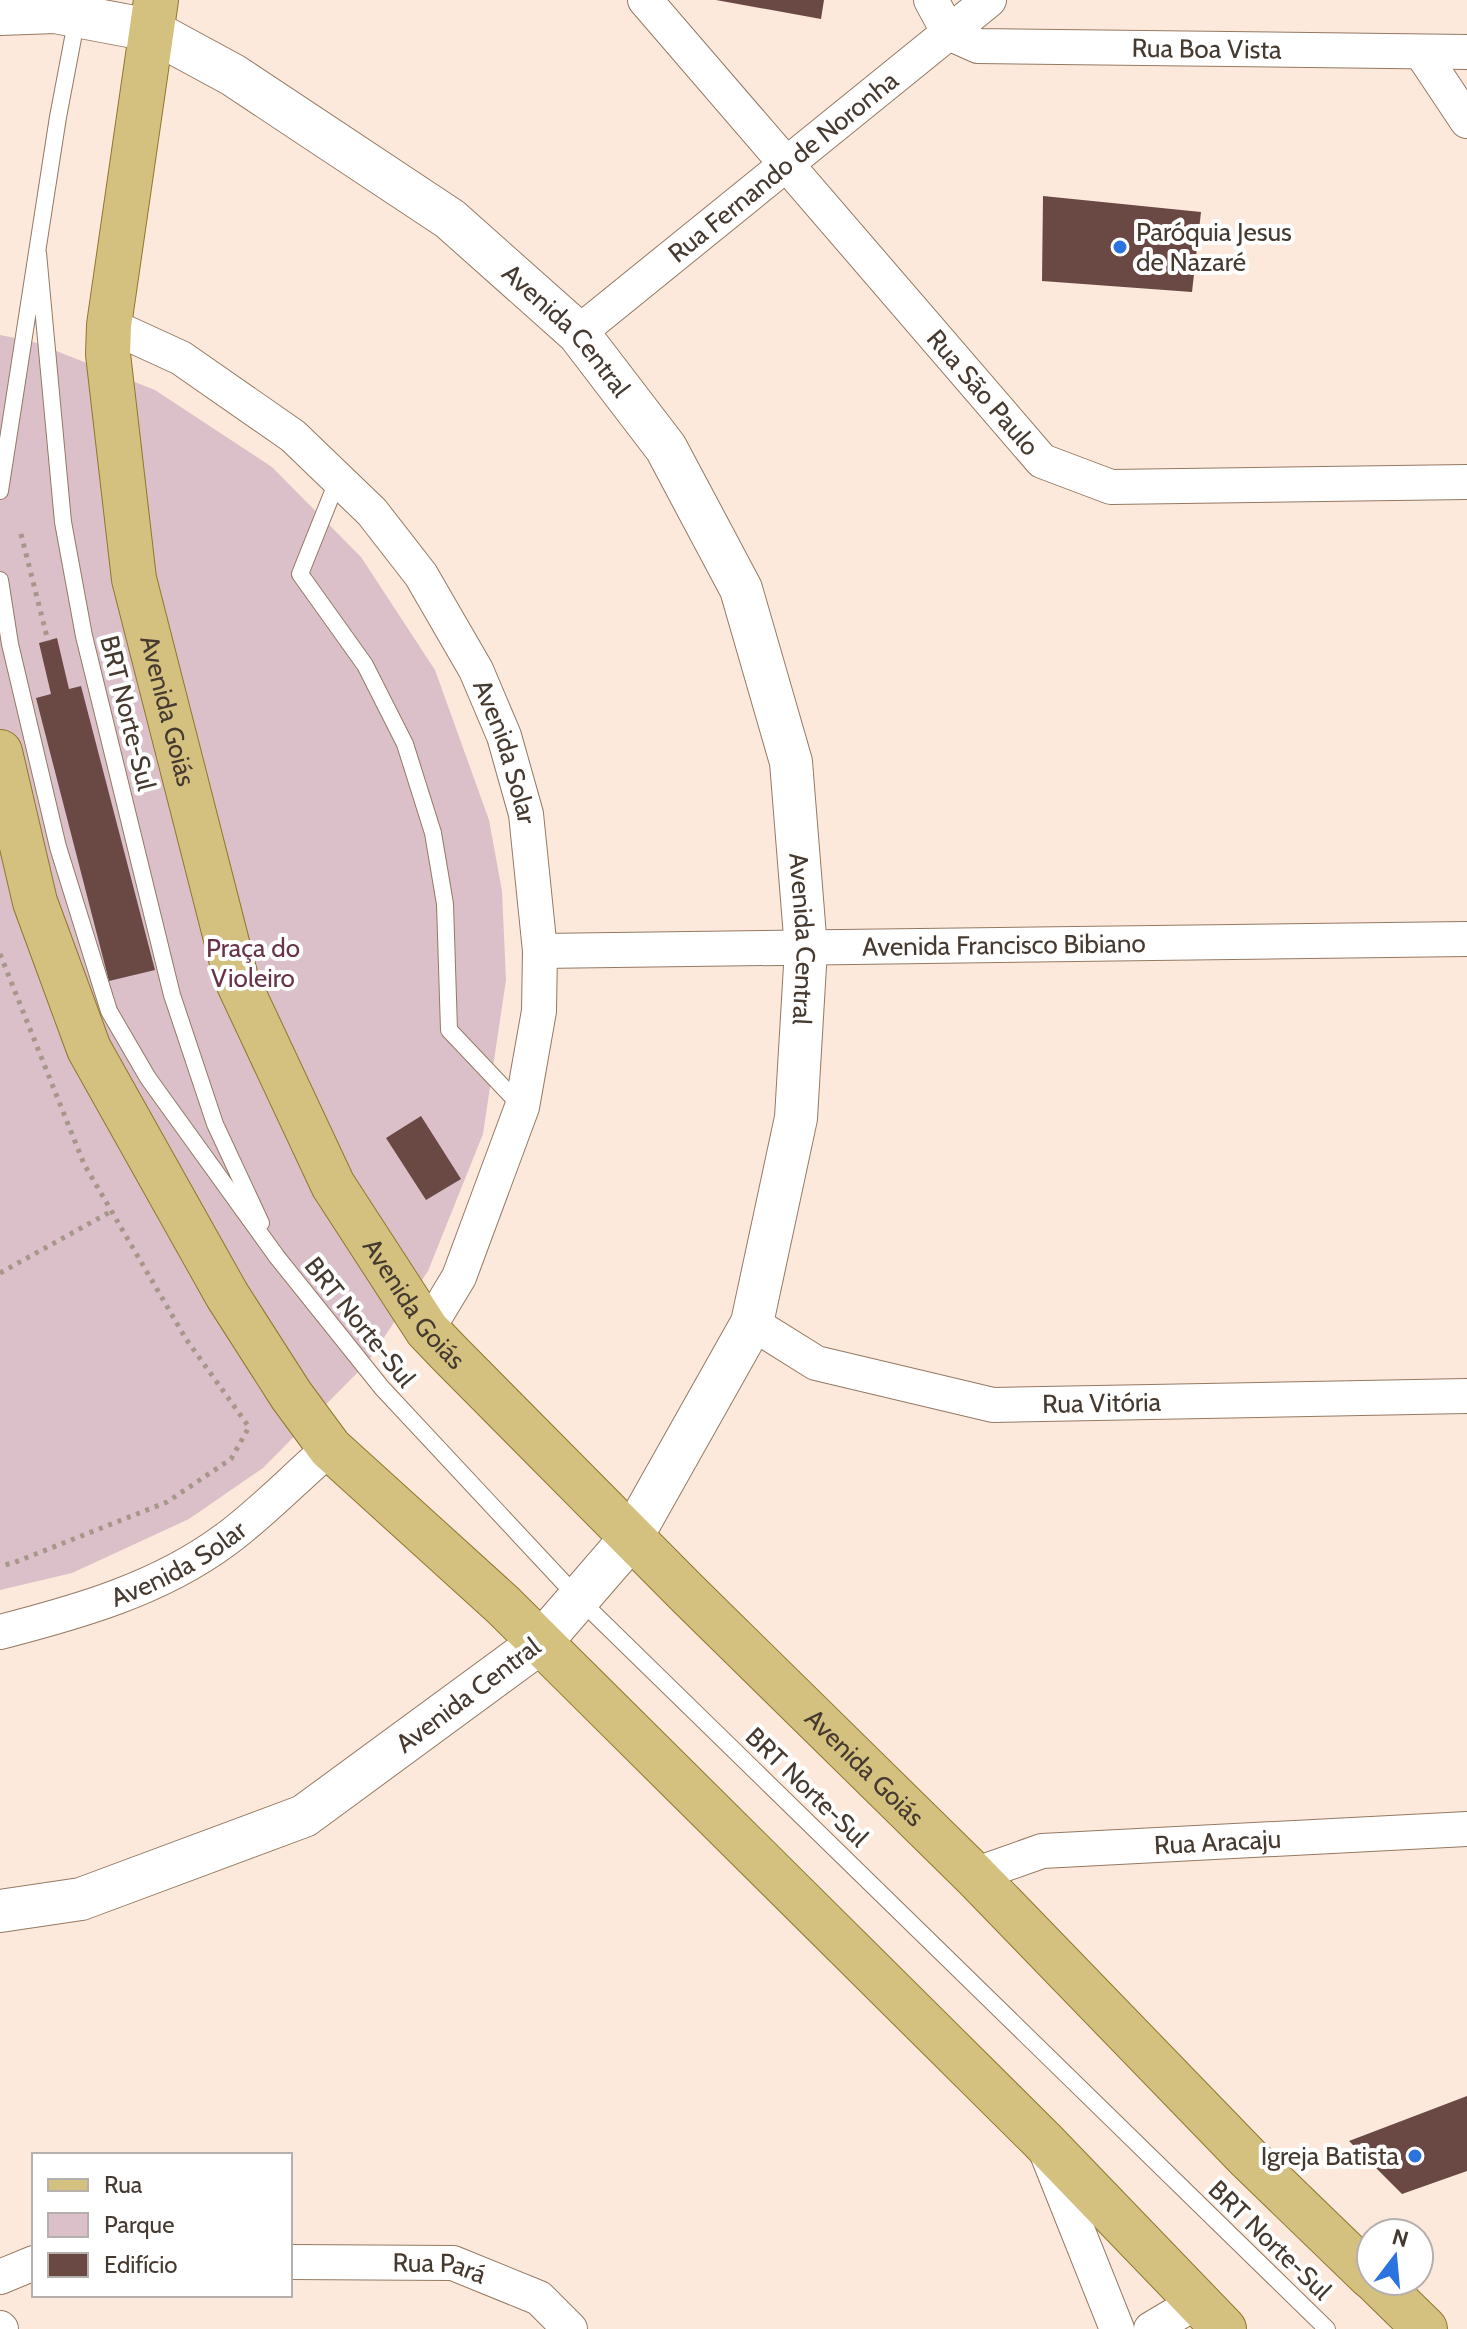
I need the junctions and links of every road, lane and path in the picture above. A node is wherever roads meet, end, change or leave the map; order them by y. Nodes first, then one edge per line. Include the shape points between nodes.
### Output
1 (645, 0) edge
2 (931, 0) edge
3 (989, 0) edge
4 (78, 8) edge
5 (0, 14) edge
6 (153, 15) edge
7 (949, 33) junction
8 (1421, 52) junction
9 (1467, 52) edge
10 (1467, 121) edge
11 (785, 164) junction
12 (38, 253) junction
13 (109, 325) junction
14 (578, 333) junction
15 (338, 479) junction
16 (1467, 482) edge
17 (0, 491) edge
18 (21, 534) dead end
19 (0, 580) edge
20 (48, 641) dead end
21 (0, 752) edge
22 (1467, 939) edge
23 (806, 949) junction
24 (540, 951) junction
25 (0, 954) edge
26 (522, 1107) junction
27 (110, 1212) junction
28 (277, 1257) junction
29 (0, 1273) edge
30 (752, 1323) junction
31 (427, 1330) junction
32 (1467, 1396) edge
33 (330, 1448) junction
34 (631, 1538) junction
35 (0, 1566) edge
36 (579, 1599) junction
37 (0, 1632) edge
38 (541, 1642) junction
39 (1464, 1836) edge
40 (974, 1875) junction
41 (0, 1911) edge
42 (1042, 2140) junction
43 (0, 2254) edge
44 (32, 2261) edge
45 (32, 2262) edge
46 (292, 2262) edge
47 (1355, 2262) edge
48 (0, 2277) edge
49 (1392, 2297) edge
50 (1211, 2315) edge
51 (570, 2329) edge
52 (1117, 2329) edge
53 (1151, 2329) edge
54 (1327, 2329) edge
55 (1425, 2329) edge

1 - 11 street, Rua São Paulo
2 - 7 street
3 - 7 street, Rua Fernando de Noronha
4 - 5 street, Avenida Central
4 - 6 street, Avenida Central
4 - 12 lane, BRT Norte-Sul
6 - 13 main road, Avenida Goiás
6 - 14 street, Avenida Central via 233,75 450,219
7 - 8 street, Rua Boa Vista via 978,46
7 - 11 street, Rua Fernando de Noronha
8 - 9 street, Rua Boa Vista
8 - 10 street
11 - 14 street, Rua Fernando de Noronha
11 - 16 street, Rua São Paulo via 1042,461 1111,487
12 - 17 lane, BRT Norte-Sul
12 - 28 lane, BRT Norte-Sul via 63,522 84,636 172,995 215,1124
13 - 15 street, Avenida Solar via 181,358 293,436
13 - 31 main road, Avenida Goiás via 134,579 236,978 333,1185
14 - 23 street, Avenida Central via 666,448 741,589 791,762
15 - 24 street, Avenida Solar via 372,512 421,575 476,670 504,736 526,814
15 - 26 lane via 300,574 365,665 405,744 433,833 445,904 449,1030
18 - 20 path
19 - 28 lane, BRT Norte-Sul via 58,847 109,1011 148,1078
21 - 33 main road via 35,902 89,1049 227,1295
22 - 23 street, Avenida Francisco Bibiano
23 - 24 street, Avenida Francisco Bibiano
23 - 30 street, Avenida Central via 796,1118
24 - 26 street, Avenida Solar via 539,1011
25 - 27 path via 84,1164
26 - 31 street, Avenida Solar via 459,1277
27 - 29 path
27 - 35 path via 186,1339 249,1427 231,1459 167,1502
28 - 36 lane, BRT Norte-Sul via 382,1388
30 - 32 street, Rua Vitória via 816,1363 993,1405
30 - 34 street, Avenida Central
31 - 34 main road, Avenida Goiás
33 - 37 street, Avenida Solar via 224,1541 164,1576 84,1610
33 - 38 main road
34 - 36 street, Avenida Central
34 - 40 main road, Avenida Goiás
36 - 38 street, Avenida Central
36 - 54 lane, BRT Norte-Sul
38 - 41 street, Avenida Central via 304,1816 81,1899
38 - 42 main road
39 - 40 street, Rua Aracaju via 1042,1851
40 - 47 main road, Avenida Goiás
42 - 50 main road
42 - 52 street
43 - 44 street
45 - 48 street
46 - 51 street, Rua Pará via 453,2263 539,2298
49 - 55 main road
50 - 53 street

